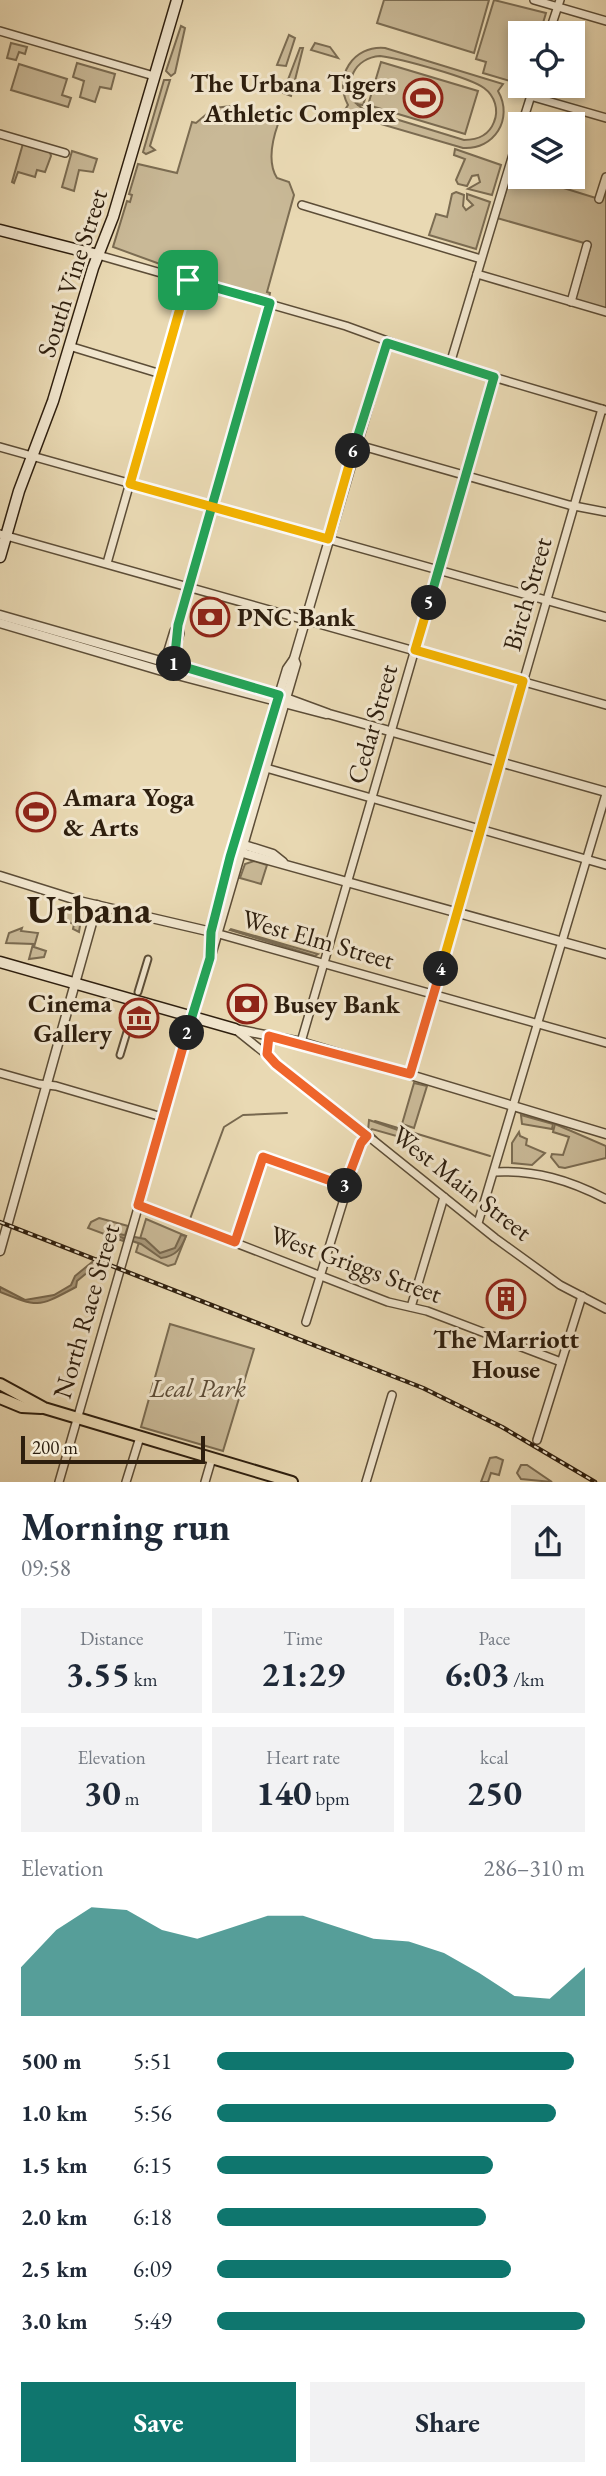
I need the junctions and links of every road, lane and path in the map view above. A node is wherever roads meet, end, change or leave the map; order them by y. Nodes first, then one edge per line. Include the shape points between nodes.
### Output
1 (177, 0) edge
2 (534, 0) edge
3 (559, 4) edge
4 (553, 21) edge
5 (606, 21) edge
6 (0, 31) edge
7 (154, 76) junction
8 (537, 98) edge
9 (606, 118) edge
10 (0, 134) edge
11 (65, 153) dead end
12 (508, 170) edge
13 (606, 177) edge
14 (600, 199) dead end
15 (302, 205) dead end
16 (0, 230) edge
17 (587, 245) dead end
18 (98, 255) junction
19 (481, 259) junction
20 (477, 274) junction
21 (188, 280) junction
22 (571, 302) junction
23 (270, 303) junction
24 (606, 312) edge
25 (387, 343) junction
26 (69, 346) junction
27 (450, 363) junction
28 (161, 374) junction
29 (494, 377) junction
30 (604, 409) edge
31 (355, 444) junction
32 (0, 447) edge
33 (32, 456) junction
34 (465, 476) junction
35 (130, 484) junction
36 (574, 505) junction
37 (212, 506) junction
38 (606, 512) edge
39 (3, 535) edge
40 (328, 539) junction
41 (0, 557) edge
42 (107, 563) junction
43 (438, 570) junction
44 (190, 586) junction
45 (547, 601) junction
46 (0, 615) edge
47 (606, 617) edge
48 (305, 619) junction
49 (0, 623) edge
50 (23, 626) junction
51 (415, 650) junction
52 (168, 663) junction
53 (165, 672) junction
54 (523, 681) junction
55 (281, 700) junction
56 (606, 705) edge
57 (391, 731) junction
58 (500, 762) junction
59 (266, 768) junction
60 (606, 793) edge
61 (372, 799) junction
62 (480, 830) junction
63 (238, 848) junction
64 (586, 859) junction
65 (606, 865) edge
66 (0, 876) edge
67 (348, 881) junction
68 (97, 905) junction
69 (456, 912) junction
70 (215, 933) junction
71 (562, 942) junction
72 (606, 954) edge
73 (148, 960) dead end
74 (0, 962) edge
75 (323, 963) junction
76 (75, 983) junction
77 (138, 992) dead end
78 (433, 994) junction
79 (133, 1012) dead end
80 (192, 1017) junction
81 (538, 1024) junction
82 (235, 1029) junction
83 (269, 1036) junction
84 (301, 1042) junction
85 (606, 1043) edge
86 (267, 1054) junction
87 (120, 1055) dead end
88 (0, 1073) edge
89 (410, 1074) junction
90 (47, 1085) junction
91 (514, 1105) junction
92 (162, 1117) junction
93 (606, 1135) edge
94 (367, 1136) junction
95 (495, 1172) junction
96 (347, 1187) junction
97 (444, 1197) junction
98 (606, 1199) edge
99 (138, 1205) junction
100 (478, 1223) junction
101 (235, 1242) junction
102 (0, 1251) edge
103 (321, 1275) junction
104 (582, 1296) junction
105 (411, 1307) junction
106 (606, 1309) edge
107 (306, 1322) dead end
108 (561, 1362) junction
109 (0, 1384) edge
110 (392, 1395) dead end
111 (0, 1398) edge
112 (44, 1408) junction
113 (77, 1419) junction
114 (140, 1437) junction
115 (537, 1440) dead end
116 (212, 1458) junction
117 (59, 1482) edge
118 (126, 1482) edge
119 (205, 1482) edge
120 (292, 1482) edge
121 (366, 1482) edge

1 - 7 main road, South Vine Street
2 - 3 street
3 - 4 street
3 - 5 street
6 - 7 street
7 - 18 main road, South Vine Street
8 - 9 street
10 - 11 street
12 - 19 street
13 - 14 street
15 - 19 street
16 - 18 main road
17 - 22 street
18 - 21 street
18 - 26 main road, South Vine Street
19 - 20 street
20 - 22 street
20 - 27 street
21 - 23 street
21 - 28 street
22 - 24 street
23 - 25 street via 378,336
23 - 37 street
25 - 27 street
25 - 31 street
26 - 28 street
26 - 33 main road, South Vine Street
27 - 29 street
28 - 35 street
29 - 30 street
29 - 34 street, Cedar Street
30 - 36 street, Birch Street
31 - 34 street
31 - 40 street
32 - 33 street
33 - 35 street
33 - 39 main road, South Vine Street
34 - 36 street
34 - 43 street, Cedar Street
35 - 37 street
35 - 42 street
36 - 38 street
36 - 45 street, Birch Street
37 - 40 street
37 - 44 street
39 - 41 main road, South Vine Street
39 - 42 street
40 - 43 street
40 - 48 street
42 - 44 street
43 - 45 street
43 - 51 street, Cedar Street
44 - 48 street
44 - 52 street
45 - 47 street
45 - 54 street, Birch Street
46 - 50 street
48 - 51 street
48 - 55 street via 296,664
49 - 50 street
50 - 52 street
50 - 53 street
51 - 54 street
51 - 57 street, Cedar Street
52 - 53 street
52 - 55 street
53 - 55 street
54 - 56 street
54 - 58 street, Birch Street
55 - 57 street
55 - 59 street
55 - 63 street
57 - 58 street
57 - 61 street, Cedar Street
58 - 60 street
58 - 62 street, Birch Street
59 - 61 street
59 - 63 street
60 - 64 street
61 - 62 street
61 - 67 street, Cedar Street
62 - 64 street
62 - 69 street, Birch Street
63 - 67 street via 273,854 283,862
63 - 70 street
64 - 65 street
64 - 71 street
66 - 68 street, West Elm Street
67 - 69 street
67 - 75 street, Cedar Street
68 - 70 street, West Elm Street
68 - 76 street
69 - 71 street
69 - 78 street, Birch Street
70 - 75 street, West Elm Street
70 - 80 street
71 - 72 street
71 - 81 street
73 - 77 street
74 - 76 main road, West Main Street
75 - 78 street, West Elm Street
75 - 84 street, Cedar Street
76 - 80 main road, West Main Street
76 - 90 street
78 - 81 street, West Elm Street
78 - 89 street, Birch Street
79 - 87 street
80 - 82 main road, West Main Street
80 - 92 street, North Race Street
81 - 85 street, West Elm Street
81 - 91 street
82 - 83 street
82 - 86 street, West Main Street
83 - 84 street
83 - 86 street
84 - 89 street
86 - 94 street, West Main Street
88 - 90 street
89 - 91 street
90 - 92 street
90 - 102 street
91 - 93 street
91 - 95 street
92 - 99 street, North Race Street
94 - 96 street
94 - 97 street, West Main Street
95 - 98 street via 545,1174
95 - 100 street
96 - 101 street via 263,1157
96 - 103 street
97 - 100 street, West Main Street
97 - 105 street
99 - 101 street, West Griggs Street
99 - 113 street, North Race Street
100 - 104 street, West Main Street via 560,1285
101 - 103 street, West Griggs Street
103 - 105 street, West Griggs Street
103 - 107 street
104 - 106 street, West Main Street
104 - 108 street
105 - 108 street, West Griggs Street
108 - 115 street
109 - 112 main road
110 - 121 street
111 - 112 main road via 22,1407
112 - 113 main road
113 - 114 main road
113 - 117 street, North Race Street
114 - 116 main road
114 - 118 street
116 - 119 street
116 - 120 main road

